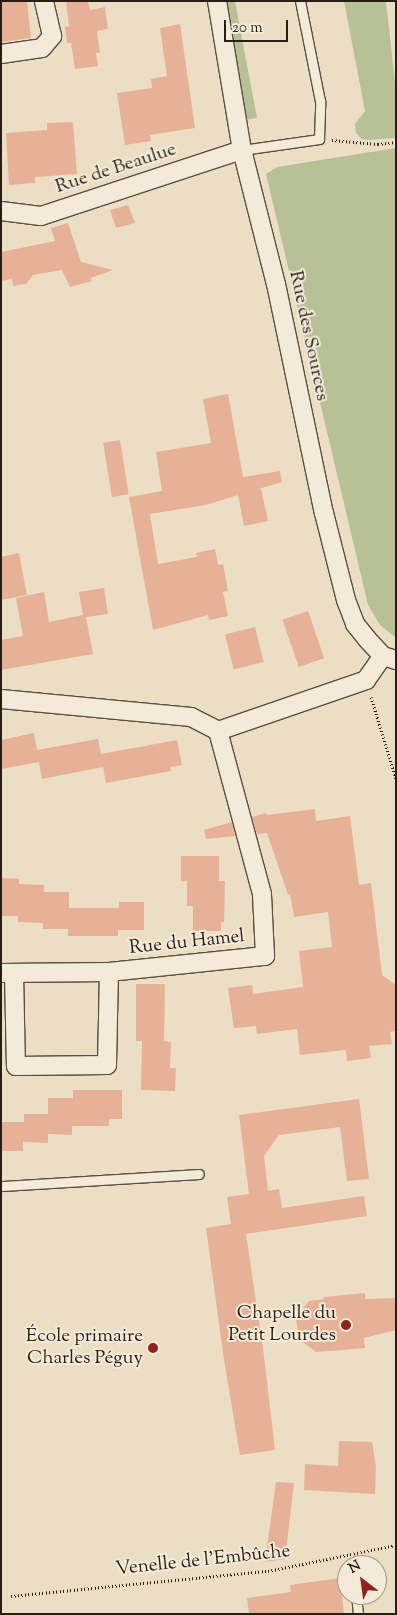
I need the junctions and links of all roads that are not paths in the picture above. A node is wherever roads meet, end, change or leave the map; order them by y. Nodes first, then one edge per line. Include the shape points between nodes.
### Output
1 (44, 1) edge
2 (217, 1) edge
3 (300, 1) edge
4 (1, 54) edge
5 (242, 150) junction
6 (1, 211) edge
7 (389, 658) edge
8 (1, 699) edge
9 (218, 731) junction
10 (109, 972) junction
11 (8, 973) edge
12 (199, 1174) dead end
13 (1, 1186) edge

1 - 4 street via 52,36 42,48
2 - 5 street, Rue des Sources
3 - 5 lane via 320,101 319,139
5 - 6 street, Rue de Beaulue via 41,216
5 - 7 street, Rue des Sources via 276,284 324,513 346,600 355,624
7 - 9 street via 366,680
8 - 9 street via 191,717
9 - 10 street, Rue du Hamel via 262,894 265,956
10 - 11 street, Rue du Hamel
10 - 11 street via 107,1065 16,1066
12 - 13 lane

